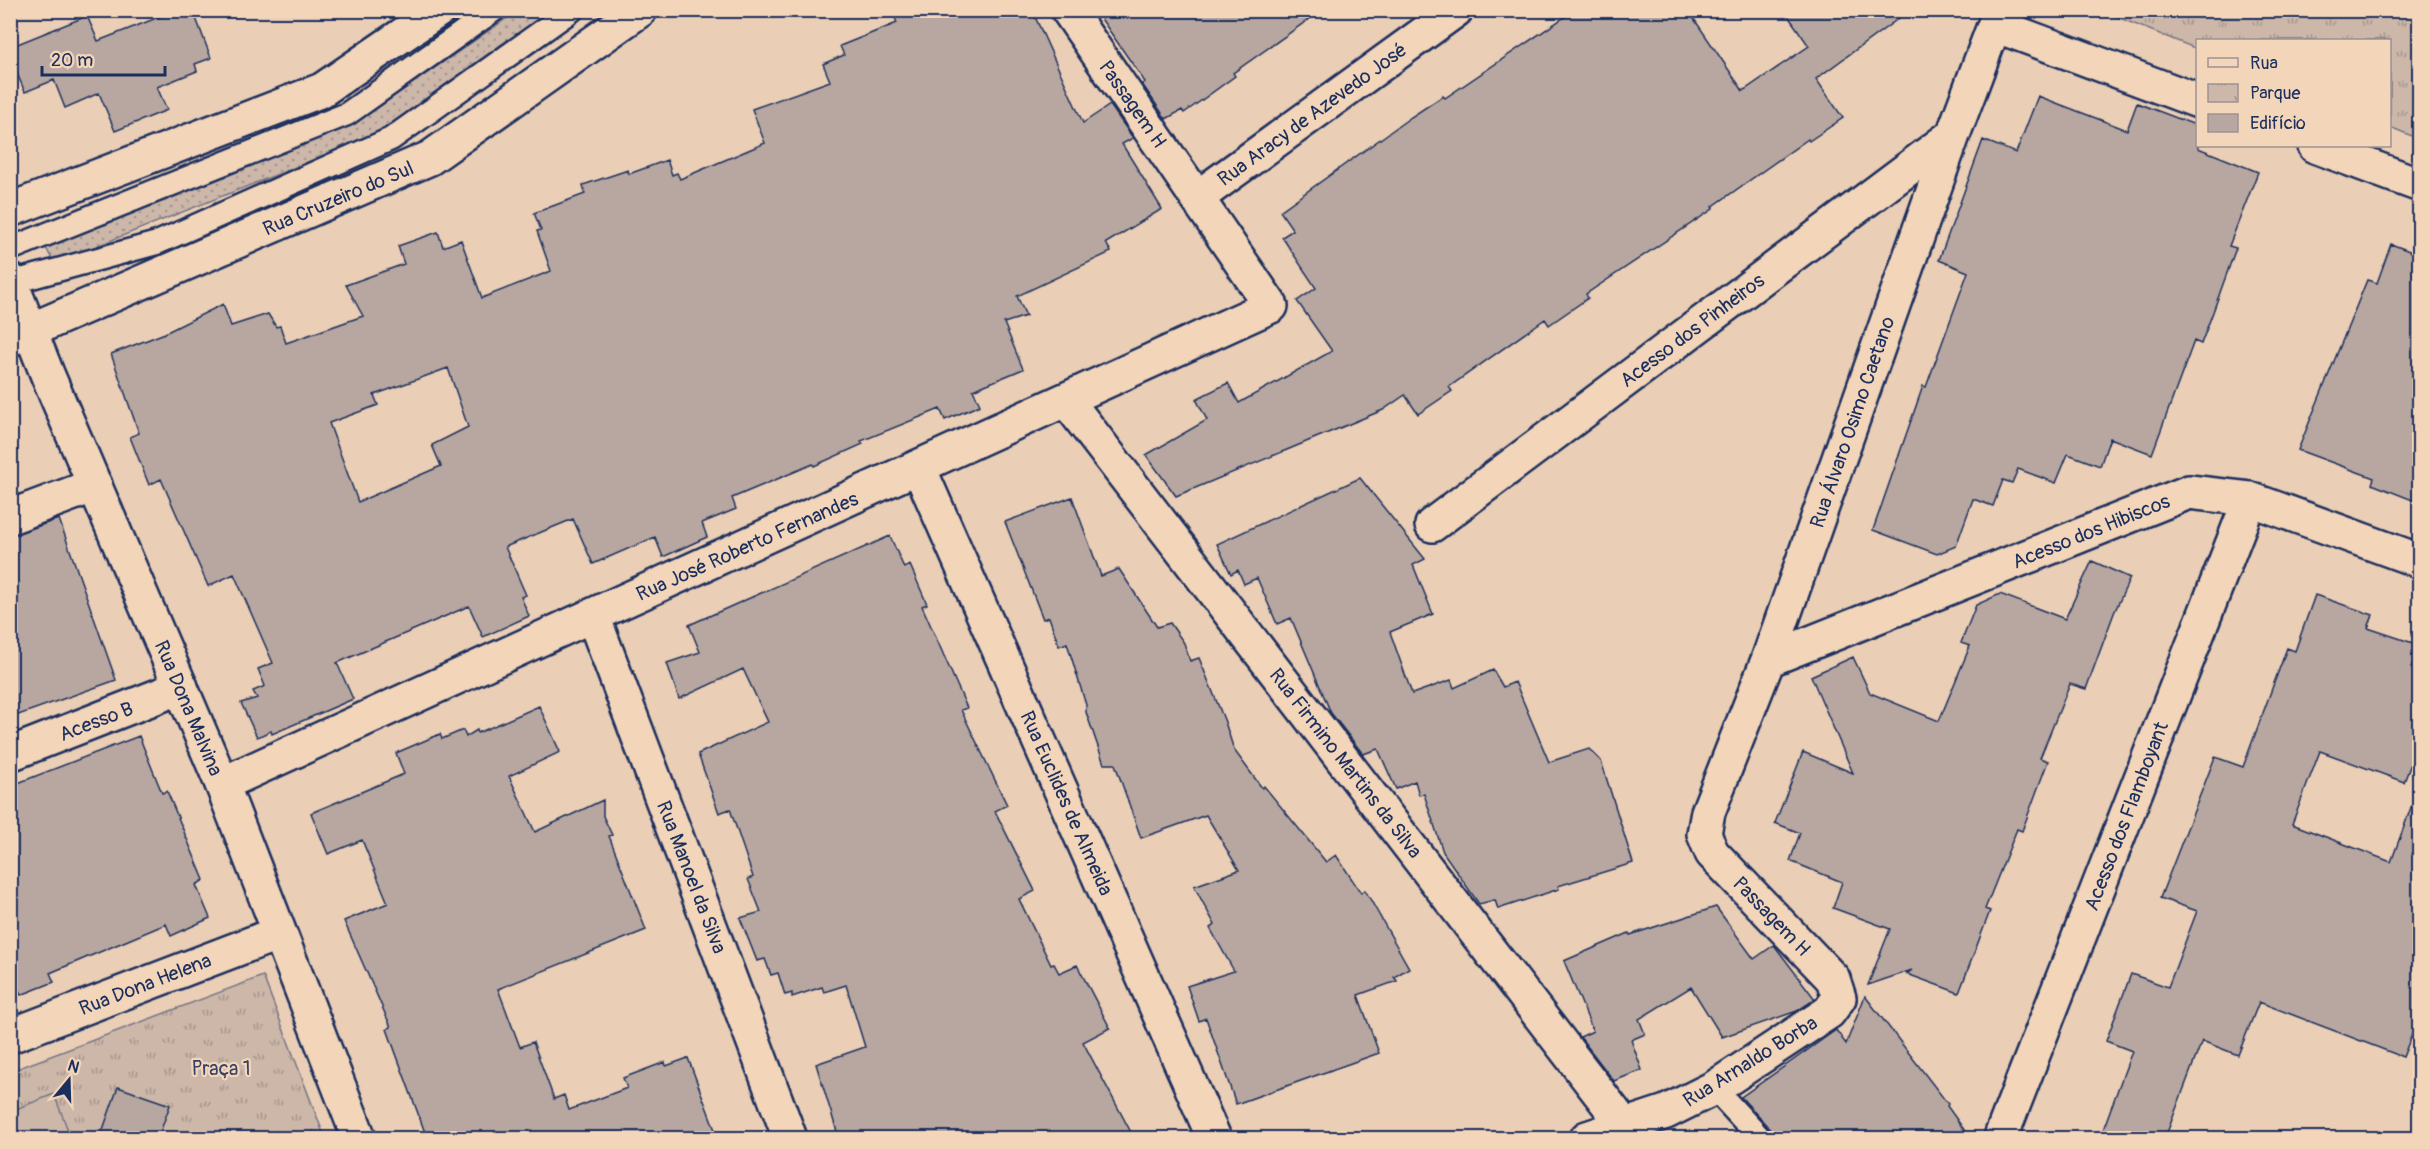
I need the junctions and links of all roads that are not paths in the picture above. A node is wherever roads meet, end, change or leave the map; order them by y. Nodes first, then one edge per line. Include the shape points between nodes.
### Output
1 (439, 10) edge
2 (495, 10) edge
3 (572, 10) edge
4 (640, 10) edge
5 (1068, 10) edge
6 (1456, 10) edge
7 (1998, 18) edge
8 (2196, 100) edge
9 (1953, 135) junction
10 (2318, 147) edge
11 (2420, 185) edge
12 (1198, 197) junction
13 (10, 210) edge
14 (10, 249) edge
15 (11, 282) edge
16 (1271, 306) joint
17 (20, 335) edge
18 (1067, 401) junction
19 (919, 468) junction
20 (95, 485) junction
21 (2250, 499) junction
22 (10, 517) edge
23 (1432, 525) dead end
24 (2420, 561) edge
25 (593, 616) junction
26 (1768, 660) junction
27 (181, 687) junction
28 (10, 754) edge
29 (222, 784) junction
30 (1704, 834) joint
31 (279, 933) junction
32 (1839, 998) joint
33 (10, 1036) edge
34 (1714, 1088) junction
35 (1624, 1125) junction
36 (1672, 1125) edge
37 (2002, 1134) dead end
38 (359, 1138) edge
39 (790, 1138) edge
40 (1214, 1138) edge
41 (1587, 1138) edge
42 (1760, 1138) edge

1 - 13 street via 322,90
2 - 14 lane via 347,114
3 - 15 lane via 391,140 157,243
4 - 17 street, Rua Cruzeiro do Sul via 430,158
5 - 12 street, Passagem H
6 - 12 street, Rua Aracy de Azevedo José
7 - 8 street
7 - 9 street, Rua Álvaro Osimo Caetano
9 - 23 street, Acesso dos Pinheiros
9 - 26 street, Rua Álvaro Osimo Caetano
10 - 11 street
12 - 16 street, Passagem H
15 - 17 street, Rua Dona Malvina
16 - 18 street, Rua José Roberto Fernandes
17 - 20 street, Rua Dona Malvina
18 - 19 street, Rua José Roberto Fernandes
18 - 35 street, Rua Firmino Martins da Silva
19 - 25 street, Rua José Roberto Fernandes
19 - 40 street, Rua Euclides de Almeida
20 - 22 street
20 - 27 street, Rua Dona Malvina
21 - 24 street, Acesso dos Hibiscos
21 - 26 street, Acesso dos Hibiscos via 2189,492
21 - 37 street, Acesso dos Flamboyant
25 - 29 street, Rua José Roberto Fernandes
25 - 39 street, Rua Manoel da Silva
26 - 30 street, Rua Álvaro Osimo Caetano via 1708,812
27 - 28 street, Acesso B
27 - 29 street, Rua Dona Malvina
29 - 31 street, Rua Dona Malvina
30 - 32 street, Passagem H via 1712,853 1833,979
31 - 33 street, Rua Dona Helena
31 - 38 street, Rua Dona Malvina
32 - 34 street, Rua Arnaldo Borba via 1829,1012
34 - 36 street, Rua Arnaldo Borba
34 - 42 lane
35 - 36 street, Rua Arnaldo Borba
35 - 41 street, Rua Arnaldo Borba

